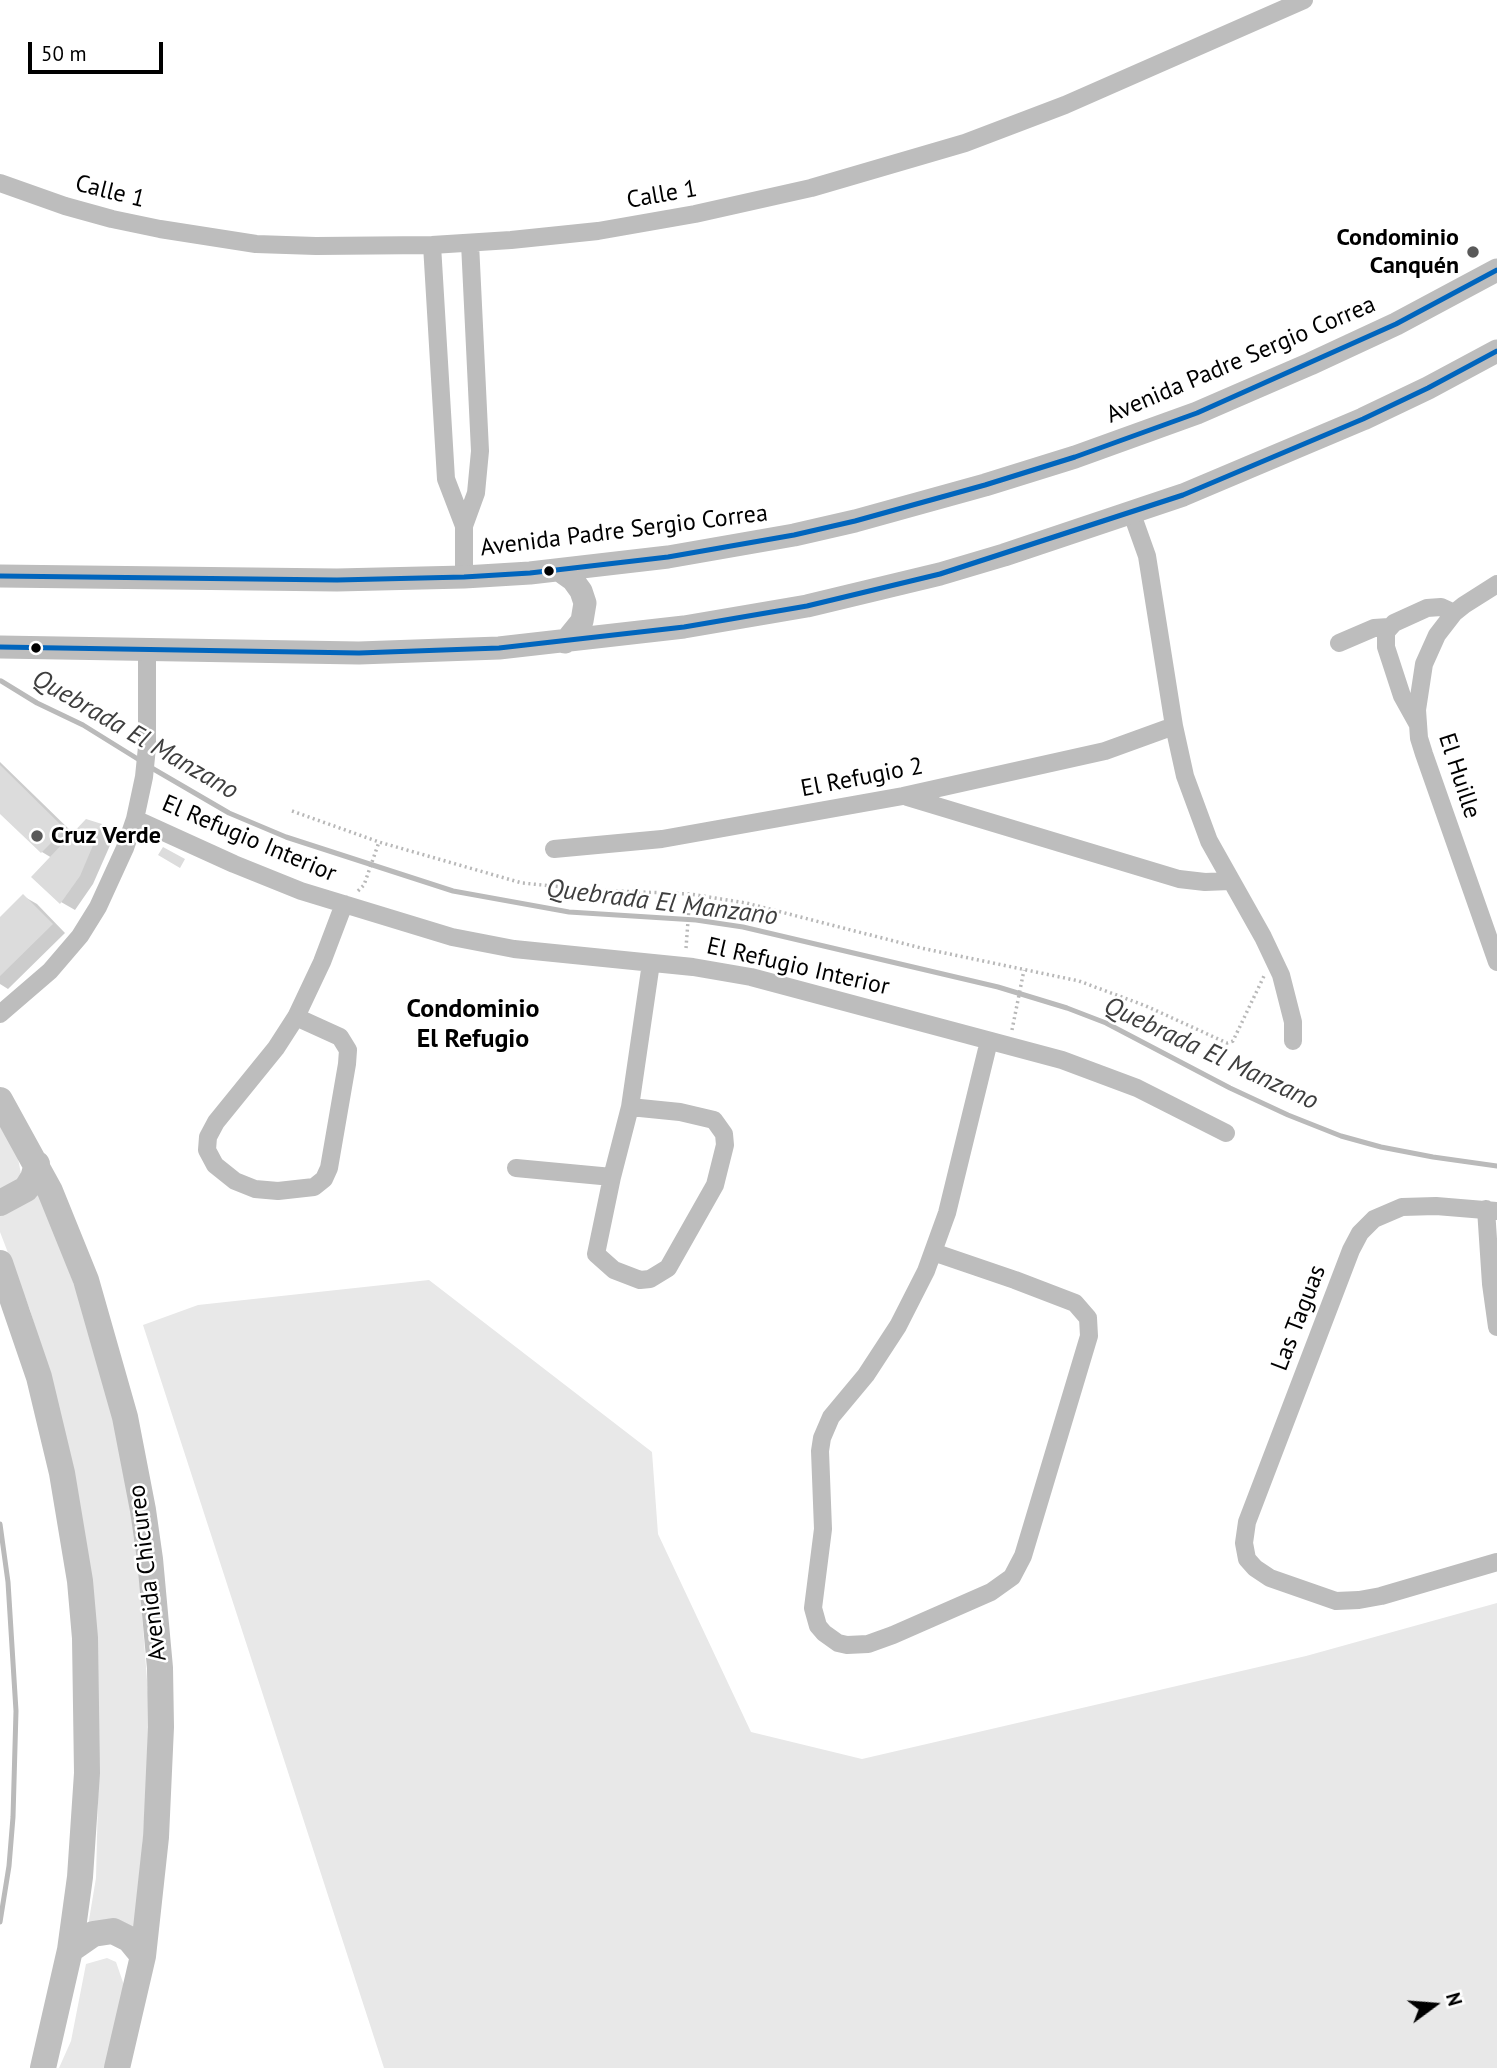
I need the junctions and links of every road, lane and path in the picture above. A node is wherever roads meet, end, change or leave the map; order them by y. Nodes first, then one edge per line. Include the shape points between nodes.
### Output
1 (1304, 0) edge
2 (0, 183) edge
3 (470, 243) junction
4 (432, 245) junction
5 (1497, 270) edge
6 (1497, 351) edge
7 (1132, 514) junction
8 (464, 526) junction
9 (559, 570) junction
10 (0, 576) edge
11 (464, 577) junction
12 (1497, 584) edge
13 (1454, 614) junction
14 (1389, 627) junction
15 (565, 642) junction
16 (1339, 643) dead end
17 (0, 647) edge
18 (147, 649) junction
19 (1418, 724) junction
20 (1174, 726) junction
21 (903, 796) junction
22 (292, 811) dead end
23 (135, 818) junction
24 (379, 842) junction
25 (554, 849) dead end
26 (1230, 881) junction
27 (364, 885) dead end
28 (690, 894) junction
29 (344, 904) junction
30 (686, 940) dead end
31 (1273, 957) junction
32 (651, 962) junction
33 (1497, 962) edge
34 (1024, 970) junction
35 (1016, 1008) dead end
36 (0, 1014) edge
37 (296, 1017) junction
38 (989, 1041) junction
39 (1293, 1041) dead end
40 (0, 1100) edge
41 (630, 1107) junction
42 (1226, 1133) dead end
43 (37, 1164) junction
44 (516, 1168) dead end
45 (612, 1177) junction
46 (0, 1203) edge
47 (1491, 1210) edge
48 (933, 1252) junction
49 (0, 1263) edge
50 (1497, 1327) edge
51 (1497, 1562) edge
52 (70, 1950) junction
53 (143, 1956) junction
54 (43, 2068) edge
55 (117, 2068) edge

1 - 3 street, Calle 1 via 1065,105 921,158 682,217 552,237
2 - 4 street, Calle 1 via 112,219 256,244
3 - 4 street, Calle 1
3 - 8 street via 480,451 476,493
4 - 8 street via 446,479
5 - 9 street, Avenida Padre Sergio Correa via 1396,324 1265,384 1049,465 921,504 794,535
6 - 7 street via 1298,448
7 - 15 street via 940,574 807,606
7 - 20 street via 1147,556
8 - 11 street
9 - 11 street, Avenida Padre Sergio Correa
9 - 15 street via 582,591 585,603 582,621
10 - 11 street, Avenida Padre Sergio Correa
12 - 13 street, El Huille
13 - 14 street via 1434,606
13 - 19 street, El Huille via 1437,635 1424,664
14 - 16 street via 1374,628
14 - 19 street, El Huille via 1385,648 1405,705
15 - 18 street via 359,653
17 - 18 street
18 - 23 street via 144,777
19 - 33 street, El Huille via 1424,754
20 - 21 street, El Refugio 2 via 1077,759
20 - 26 street via 1194,803
21 - 25 street, El Refugio 2 via 662,839
21 - 26 street via 1179,879
22 - 24 path
23 - 29 street, El Refugio Interior via 264,876
23 - 36 street via 114,877 80,936 35,986
24 - 27 path
24 - 28 path via 522,883
26 - 31 street
28 - 30 path
28 - 34 path via 746,903
29 - 32 street, El Refugio Interior via 482,944
29 - 37 street, El Refugio Interior
31 - 34 path via 1232,1043 1090,985
31 - 39 street via 1290,1007
32 - 38 street, El Refugio Interior via 751,977
32 - 41 street
34 - 35 path
37 - 37 street, El Refugio Interior via 208,1137 207,1150 215,1165 255,1189 314,1187 324,1179 331,1161 348,1050 340,1037
38 - 42 street, El Refugio Interior via 1100,1073
38 - 48 street via 947,1213
40 - 43 main road, Avenida Chicureo
41 - 45 street
41 - 45 street via 702,1116 714,1120 724,1134 723,1162 715,1185 668,1268 650,1279 614,1270 596,1254
43 - 46 main road via 26,1189
43 - 53 main road, Avenida Chicureo via 69,1235 100,1326 135,1461 150,1559 161,1727 156,1837
44 - 45 street
47 - 50 street via 1491,1284
47 - 51 street, Las Taguas via 1419,1205 1374,1219 1360,1233 1247,1522 1244,1543 1247,1559 1270,1578 1336,1601 1381,1597
48 - 48 street via 898,1326 831,1417 822,1438 823,1529 813,1608 818,1626 838,1643 860,1646 885,1638 991,1592 1012,1577 1023,1556 1089,1336 1088,1318 1074,1303
49 - 52 main road via 51,1424 80,1581 87,1773
52 - 53 main road via 93,1934 113,1931 129,1939
52 - 54 main road
53 - 55 main road, Avenida Chicureo

